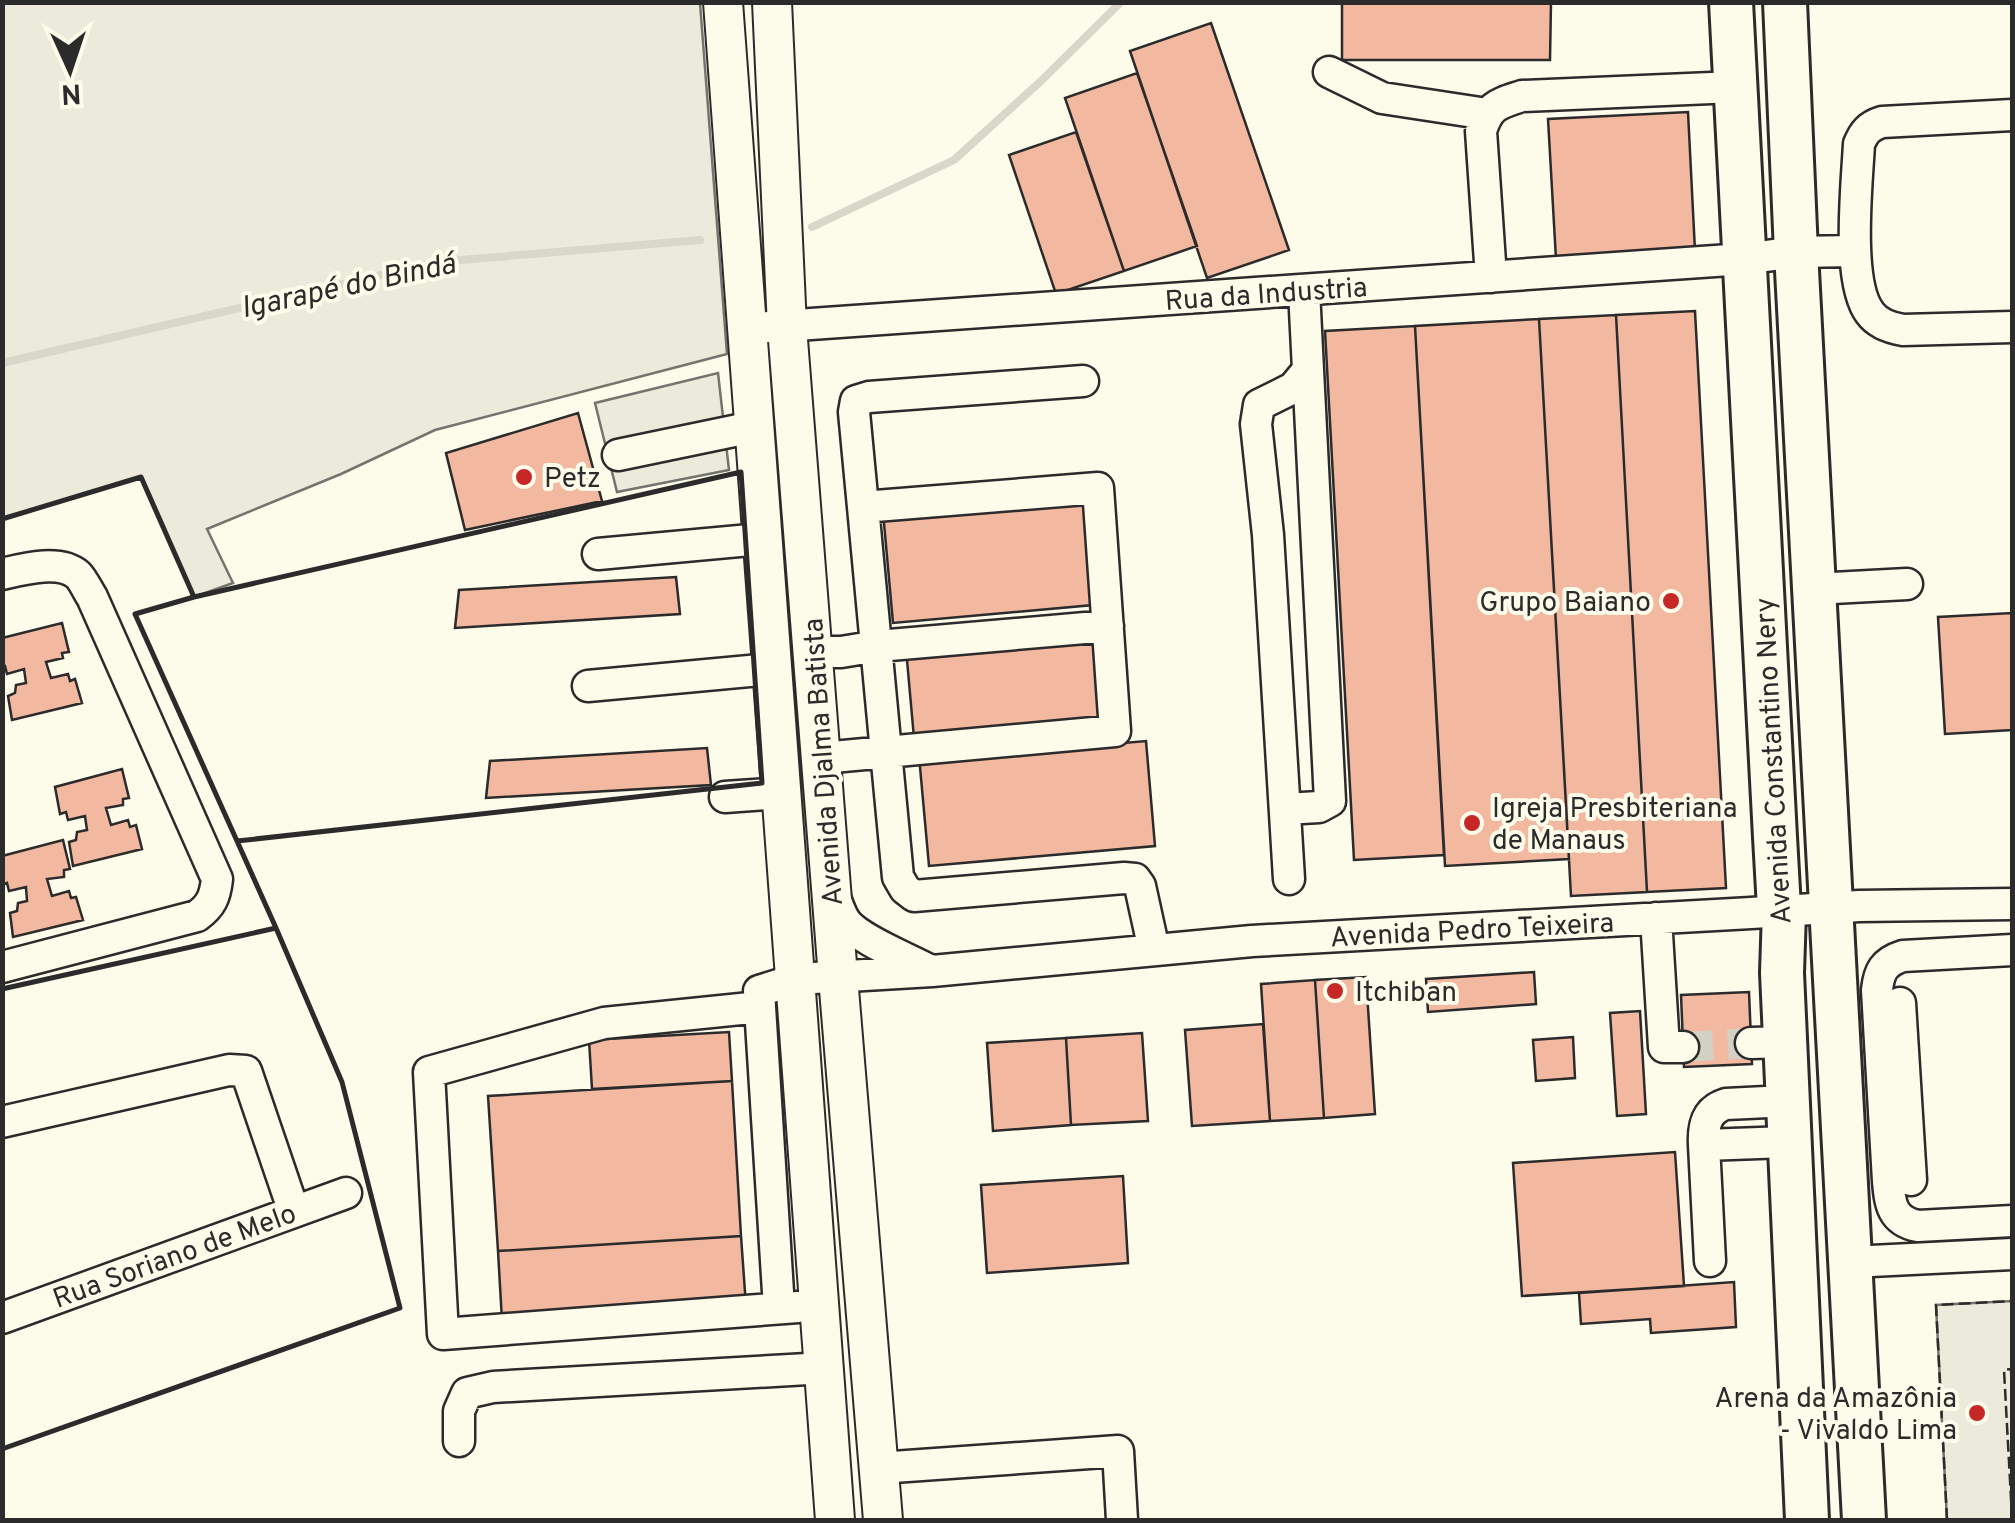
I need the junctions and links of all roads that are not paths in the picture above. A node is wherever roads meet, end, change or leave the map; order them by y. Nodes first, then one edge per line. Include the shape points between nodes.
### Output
1 (723, 2) edge
2 (772, 2) edge
3 (1731, 2) edge
4 (1785, 2) edge
5 (1328, 72) dead end
6 (1735, 87) junction
7 (1486, 114) junction
8 (2012, 114) edge
9 (1854, 251) junction
10 (1796, 252) junction
11 (1744, 259) junction
12 (1491, 277) junction
13 (1304, 290) junction
14 (2012, 326) edge
15 (787, 327) junction
16 (745, 328) junction
17 (1308, 370) junction
18 (1083, 382) dead end
19 (753, 427) junction
20 (618, 455) dead end
21 (863, 508) junction
22 (761, 539) junction
23 (598, 554) dead end
24 (2, 574) edge
25 (1907, 584) dead end
26 (1814, 589) junction
27 (1108, 626) junction
28 (878, 646) junction
29 (814, 652) junction
30 (770, 668) junction
31 (588, 686) dead end
32 (886, 752) junction
33 (822, 758) junction
34 (781, 793) junction
35 (725, 797) dead end
36 (1284, 809) junction
37 (1289, 880) dead end
38 (831, 889) junction
39 (2012, 904) edge
40 (1831, 906) junction
41 (1784, 911) junction
42 (1656, 918) junction
43 (1154, 950) junction
44 (2012, 950) edge
45 (2, 968) edge
46 (932, 971) junction
47 (838, 977) junction
48 (797, 979) junction
49 (1900, 1003) dead end
50 (760, 1007) junction
51 (1683, 1046) dead end
52 (1788, 1121) junction
53 (2, 1122) edge
54 (1704, 1145) junction
55 (1911, 1180) dead end
56 (346, 1193) dead end
57 (294, 1212) junction
58 (2012, 1220) edge
59 (2012, 1254) edge
60 (1710, 1261) dead end
61 (1850, 1262) junction
62 (821, 1305) junction
63 (779, 1308) junction
64 (2, 1318) edge
65 (825, 1368) junction
66 (459, 1441) dead end
67 (879, 1468) junction
68 (835, 1520) edge
69 (883, 1520) edge
70 (1122, 1520) edge
71 (1806, 1520) edge
72 (1864, 1520) edge

1 - 16 main road, Avenida Djalma Batista
2 - 15 main road, Avenida Djalma Batista
3 - 6 highway, Avenida Constantino Nery
4 - 10 highway, Avenida Constantino Nery
5 - 7 street via 1382,98
6 - 7 street via 1522,96
6 - 11 highway, Avenida Constantino Nery
7 - 12 street
8 - 9 street via 1872,125 1859,144
9 - 10 street, Rua da Industria
9 - 14 street via 1869,312 1890,328
10 - 11 street, Rua da Industria
10 - 26 highway, Avenida Constantino Nery
11 - 12 street, Rua da Industria
11 - 41 highway, Avenida Constantino Nery
12 - 13 street, Rua da Industria
13 - 15 street, Rua da Industria
13 - 17 street
15 - 16 street, Rua da Industria
15 - 29 main road, Avenida Djalma Batista
16 - 19 main road, Avenida Djalma Batista
17 - 36 street via 1293,388 1259,405 1256,424
17 - 36 street via 1330,801
18 - 21 street via 856,401
19 - 20 street
19 - 22 main road, Avenida Djalma Batista
21 - 27 street via 1098,488
21 - 28 street
22 - 23 street
22 - 30 main road, Avenida Djalma Batista
24 - 45 street via 34,566 77,574 217,879 209,907 197,916
25 - 26 street
26 - 40 highway, Avenida Constantino Nery
27 - 28 street
27 - 32 street via 1115,732
28 - 29 street
28 - 32 street
29 - 33 main road, Avenida Djalma Batista
30 - 31 street
30 - 34 main road, Avenida Djalma Batista
32 - 33 street
32 - 43 street via 904,889 914,896 1135,880
33 - 38 main road, Avenida Djalma Batista
34 - 35 street
34 - 48 main road, Avenida Djalma Batista
36 - 37 street
38 - 46 street via 845,921 862,938
38 - 47 main road, Avenida Djalma Batista
39 - 40 street, Avenida Pedro Teixeira
40 - 41 street, Avenida Pedro Teixeira
40 - 61 highway, Avenida Constantino Nery
41 - 42 street, Avenida Pedro Teixeira
41 - 52 highway, Avenida Constantino Nery via 1782,973 1768,1043
42 - 43 street, Avenida Pedro Teixeira
42 - 51 street via 1664,1047
43 - 46 street, Avenida Pedro Teixeira
44 - 58 street via 1892,959 1876,990 1892,1210 1918,1226
46 - 47 street, Avenida Pedro Teixeira
47 - 48 street, Avenida Pedro Teixeira
47 - 67 main road, Avenida Djalma Batista
48 - 50 street via 759,991
48 - 62 main road, Avenida Djalma Batista
49 - 55 street
50 - 63 street
50 - 63 street via 604,1022 430,1072 443,1334
52 - 54 street
52 - 54 street via 1726,1104 1706,1120
52 - 71 highway, Avenida Constantino Nery
53 - 57 street via 228,1070 246,1072
54 - 60 street
56 - 57 street, Rua Soriano de Melo
57 - 64 street, Rua Soriano de Melo
59 - 61 street
61 - 72 highway, Avenida Constantino Nery
62 - 63 street
62 - 65 main road, Avenida Djalma Batista
65 - 66 street via 493,1386 467,1394 459,1411
65 - 68 main road, Avenida Djalma Batista
67 - 69 main road, Avenida Djalma Batista
67 - 70 street via 1118,1451

